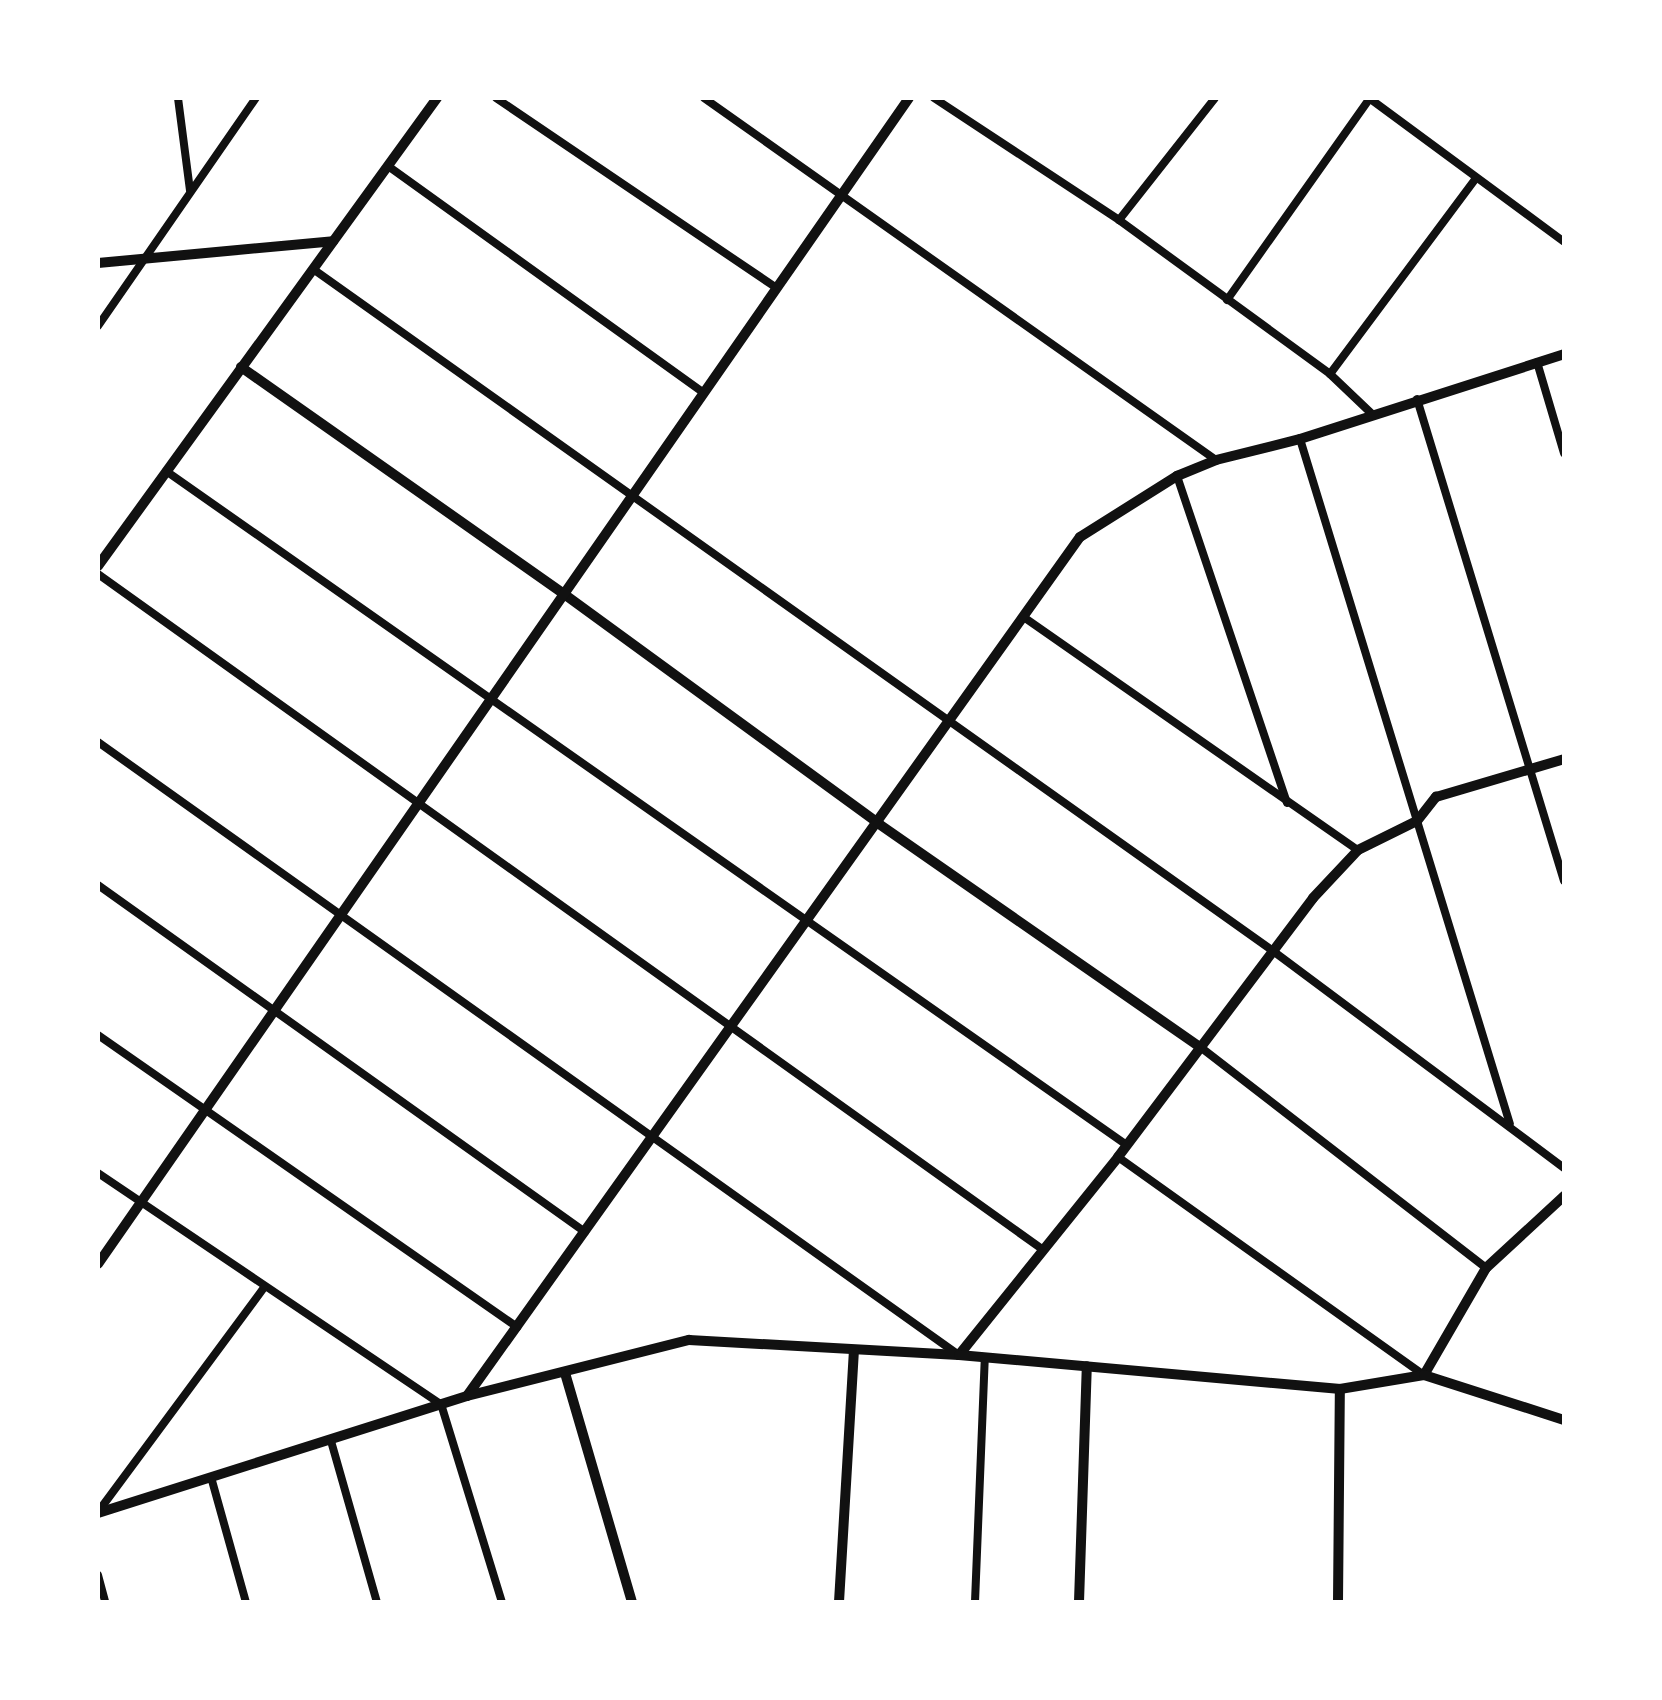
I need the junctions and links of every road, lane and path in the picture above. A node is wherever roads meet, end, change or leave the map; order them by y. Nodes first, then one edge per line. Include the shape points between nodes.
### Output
1 (178, 98) edge
2 (256, 98) edge
3 (437, 98) edge
4 (496, 98) edge
5 (704, 98) edge
6 (909, 98) edge
7 (934, 98) edge
8 (1215, 98) edge
9 (1370, 98) edge
10 (388, 166) junction
11 (1476, 178) junction
12 (190, 190) junction
13 (843, 192) junction
14 (1118, 220) junction
15 (1563, 237) edge
16 (333, 241) junction
17 (142, 259) junction
18 (98, 263) edge
19 (312, 269) junction
20 (776, 288) junction
21 (1227, 300) junction
22 (98, 326) edge
23 (1564, 354) edge
24 (1537, 362) junction
25 (241, 367) junction
26 (1330, 374) junction
27 (704, 393) junction
28 (1417, 398) junction
29 (1372, 414) junction
30 (1300, 438) junction
31 (1564, 453) edge
32 (1216, 460) junction
33 (166, 471) junction
34 (1177, 476) junction
35 (632, 496) junction
36 (98, 570) edge
37 (564, 594) junction
38 (1024, 618) junction
39 (491, 698) junction
40 (952, 721) junction
41 (98, 742) edge
42 (1564, 758) edge
43 (1530, 769) junction
44 (1287, 803) junction
45 (418, 804) junction
46 (1417, 822) junction
47 (879, 824) junction
48 (1358, 850) junction
49 (1564, 881) edge
50 (98, 884) edge
51 (340, 914) junction
52 (807, 920) junction
53 (1273, 951) junction
54 (274, 1011) junction
55 (731, 1026) junction
56 (98, 1035) edge
57 (1199, 1046) junction
58 (205, 1110) junction
59 (1510, 1124) junction
60 (652, 1137) junction
61 (1124, 1143) junction
62 (1118, 1157) junction
63 (1564, 1168) edge
64 (98, 1173) edge
65 (1564, 1196) edge
66 (140, 1202) junction
67 (585, 1232) junction
68 (1042, 1249) junction
69 (98, 1264) edge
70 (1486, 1268) junction
71 (264, 1288) junction
72 (517, 1327) junction
73 (854, 1350) junction
74 (959, 1356) junction
75 (985, 1358) junction
76 (1086, 1366) junction
77 (565, 1373) junction
78 (1424, 1375) junction
79 (1340, 1388) junction
80 (467, 1396) junction
81 (441, 1404) junction
82 (1564, 1420) edge
83 (331, 1440) junction
84 (210, 1477) junction
85 (98, 1512) edge
86 (98, 1575) edge
87 (105, 1602) edge
88 (246, 1602) edge
89 (377, 1602) edge
90 (502, 1602) edge
91 (632, 1602) edge
92 (840, 1602) edge
93 (975, 1602) edge
94 (1078, 1602) edge
95 (1338, 1602) edge

1 - 12 lane
2 - 12 lane
3 - 10 street
4 - 20 lane
5 - 13 lane
6 - 13 street
7 - 14 lane
8 - 14 lane
9 - 11 lane
9 - 21 lane
10 - 16 street
10 - 27 lane
11 - 15 lane
11 - 26 lane
12 - 17 lane
13 - 20 street
13 - 32 lane
14 - 21 lane
16 - 17 street
16 - 19 street
17 - 18 street
17 - 22 lane
19 - 25 street
19 - 35 lane
20 - 27 street
21 - 26 lane
23 - 24 street
24 - 28 street
24 - 31 lane
25 - 33 street
25 - 37 street
26 - 29 lane
27 - 35 street
28 - 29 street
28 - 43 lane
29 - 30 street
30 - 32 street
30 - 46 lane
32 - 34 street
33 - 36 street
33 - 39 lane
34 - 38 street via 1080,537
34 - 44 lane
35 - 37 street
35 - 40 lane
36 - 45 lane
37 - 39 street
37 - 47 street
38 - 40 street
38 - 44 lane
39 - 45 street
39 - 52 lane
40 - 47 street
40 - 53 lane
41 - 51 lane
42 - 43 street
43 - 46 street via 1436,798
43 - 49 lane
44 - 48 lane
45 - 51 street
45 - 55 lane
46 - 48 street
46 - 59 lane
47 - 52 street
47 - 57 street
48 - 53 street
50 - 54 lane
51 - 54 street
51 - 60 lane
52 - 55 street
52 - 61 lane
53 - 57 street
53 - 59 lane
54 - 58 street
54 - 67 lane
55 - 60 street
55 - 68 lane
56 - 58 lane
57 - 61 street
57 - 70 lane
58 - 66 street
58 - 72 lane
59 - 63 lane
60 - 67 street
60 - 74 lane
61 - 62 street
62 - 68 street
62 - 78 lane
64 - 66 lane
65 - 70 street
66 - 69 street
66 - 71 lane
67 - 72 street
68 - 74 street
70 - 78 street
71 - 81 lane
71 - 85 lane
72 - 80 street
73 - 74 street
73 - 77 street via 689,1340
73 - 92 street
74 - 75 street
75 - 76 street
75 - 93 lane
76 - 79 street
76 - 94 street
77 - 80 street
77 - 91 street
78 - 79 street
78 - 82 street
79 - 95 street
80 - 81 street
81 - 83 street
81 - 90 lane
83 - 84 street
83 - 89 lane
84 - 85 street
84 - 88 lane
86 - 87 lane

